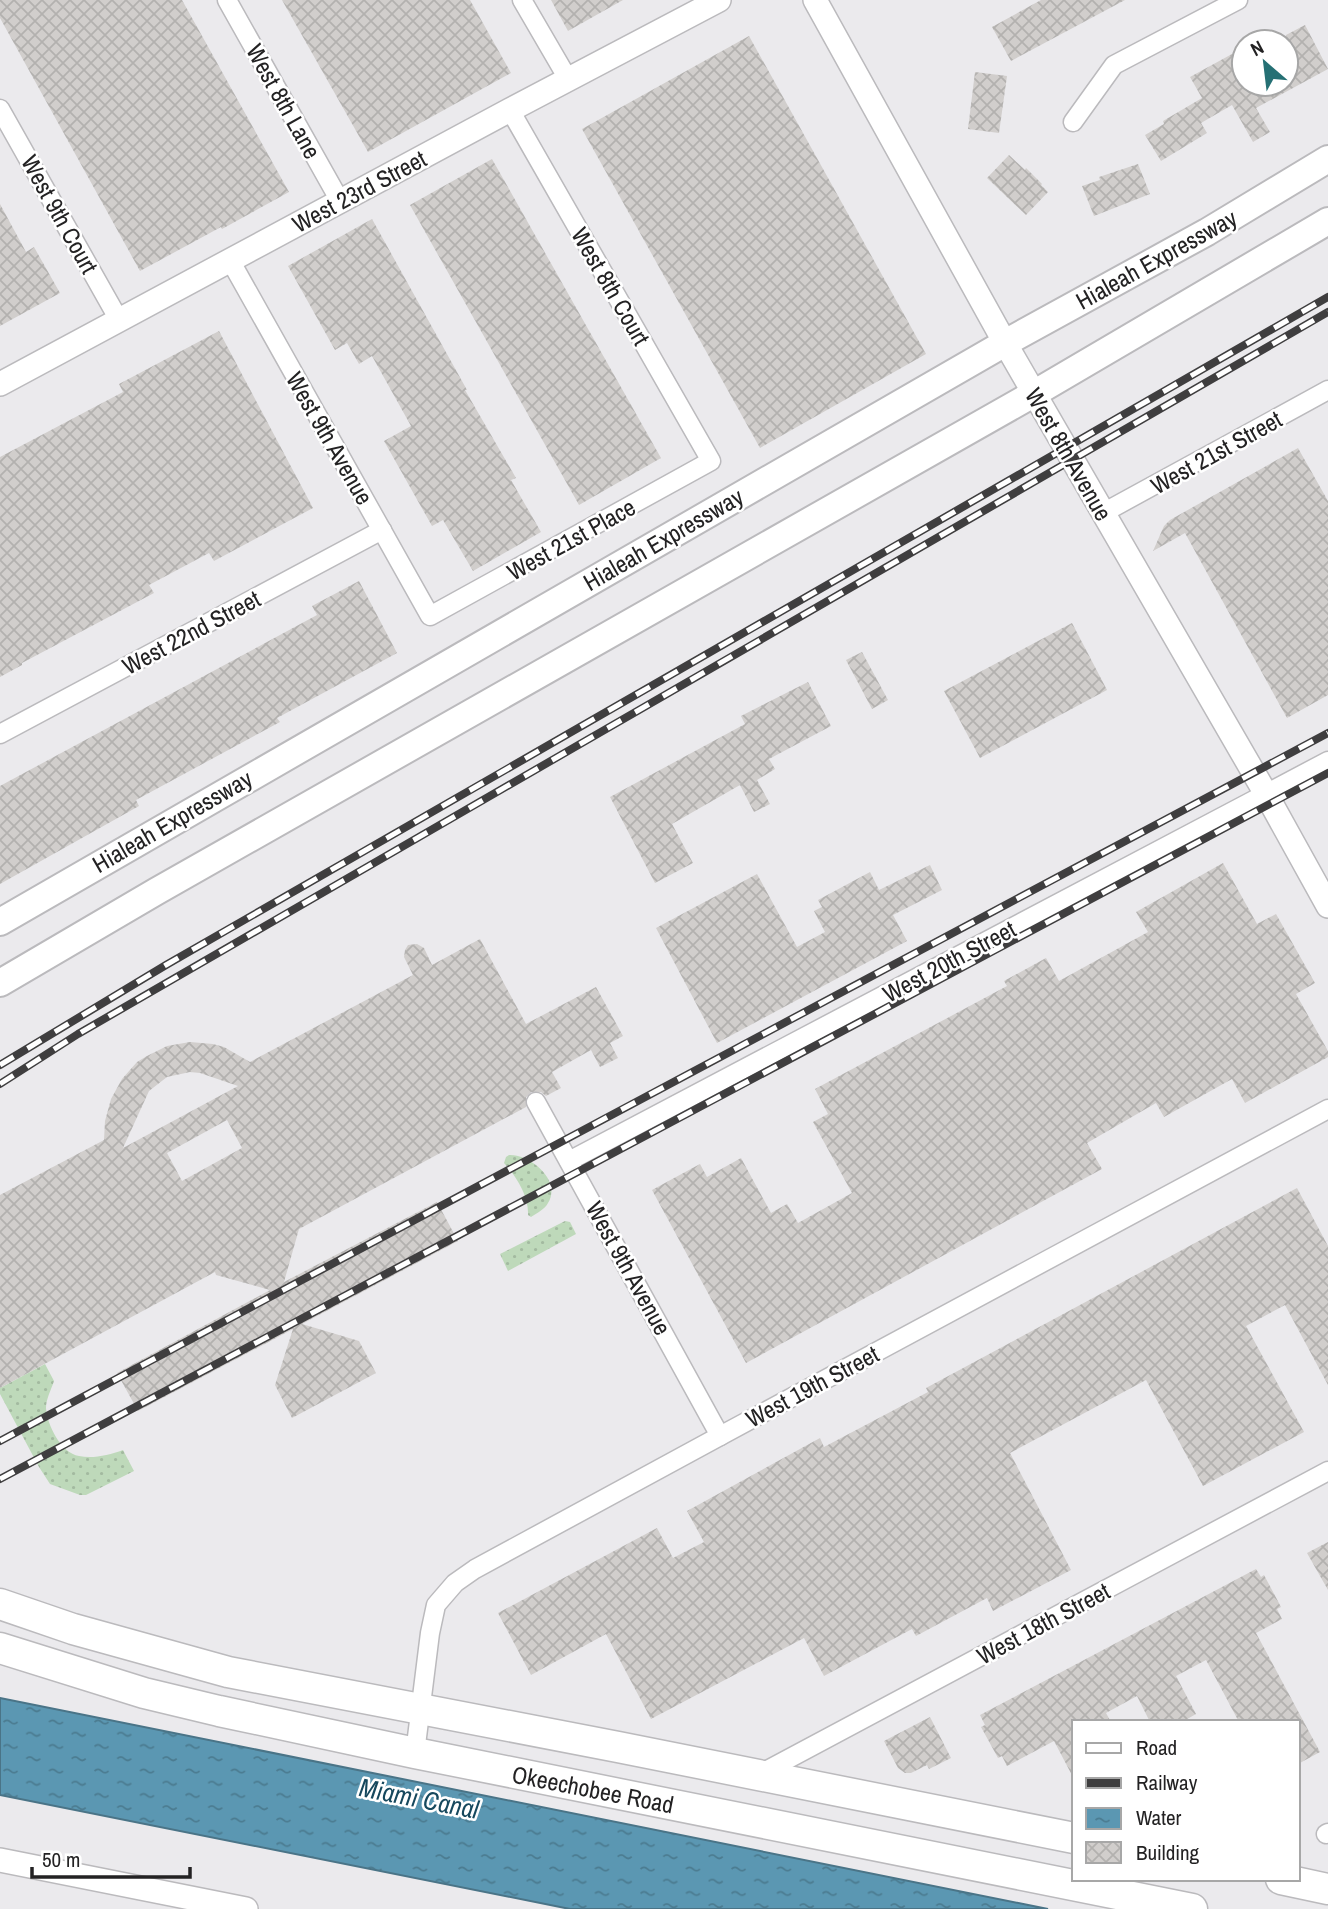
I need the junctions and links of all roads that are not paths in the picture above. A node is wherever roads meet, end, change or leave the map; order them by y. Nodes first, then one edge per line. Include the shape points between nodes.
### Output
1 (227, 0) edge
2 (522, 0) edge
3 (719, 0) edge
4 (815, 0) edge
5 (1238, 0) edge
6 (568, 79) junction
7 (0, 109) edge
8 (510, 110) junction
9 (1073, 122) dead end
10 (1328, 159) edge
11 (340, 201) junction
12 (1328, 221) edge
13 (230, 260) junction
14 (119, 320) junction
15 (1005, 343) junction
16 (0, 384) edge
17 (1328, 390) edge
18 (1035, 393) junction
19 (711, 461) joint
20 (1103, 513) junction
21 (382, 530) junction
22 (430, 616) joint
23 (0, 734) edge
24 (1328, 761) edge
25 (1266, 794) junction
26 (1328, 906) edge
27 (0, 922) edge
28 (0, 983) edge
29 (536, 1101) dead end
30 (1328, 1109) edge
31 (569, 1161) junction
32 (720, 1436) junction
33 (1328, 1471) edge
34 (0, 1604) edge
35 (0, 1648) edge
36 (421, 1709) junction
37 (415, 1753) junction
38 (758, 1774) junction
39 (1072, 1838) edge
40 (0, 1860) edge
41 (1290, 1881) edge
42 (1328, 1889) edge
43 (246, 1909) edge
44 (1192, 1909) edge

1 - 11 street, West 8th Lane
2 - 6 street
3 - 6 street, West 23rd Street
4 - 15 street, West 8th Avenue
5 - 9 street via 1114,65
6 - 8 street, West 23rd Street
7 - 14 street, West 9th Court
8 - 11 street, West 23rd Street
8 - 19 street, West 8th Court
10 - 15 main road, Hialeah Expressway via 1208,232
11 - 13 street, West 23rd Street
12 - 18 main road
13 - 14 street, West 23rd Street
13 - 21 street, West 9th Avenue
14 - 16 street, West 23rd Street
15 - 18 street, West 8th Avenue
15 - 27 main road, Hialeah Expressway
17 - 20 street, West 21st Street
18 - 20 street, West 8th Avenue
18 - 28 main road
19 - 22 street, West 21st Place
20 - 25 street, West 8th Avenue
21 - 22 street, West 9th Avenue
21 - 23 street, West 22nd Street
24 - 25 street, West 20th Street
25 - 26 street, West 8th Avenue
25 - 31 street, West 20th Street
29 - 31 street, West 9th Avenue
30 - 32 street, West 19th Street
31 - 32 street, West 9th Avenue
32 - 36 street, West 19th Street via 455,1583 436,1605
33 - 38 street, West 18th Street
34 - 36 highway, Okeechobee Road via 228,1672
35 - 37 highway, Okeechobee Road via 144,1693
36 - 37 street, West 19th Street
36 - 38 highway, Okeechobee Road
37 - 44 highway, Okeechobee Road
38 - 39 highway, Okeechobee Road
40 - 43 street
41 - 42 highway

